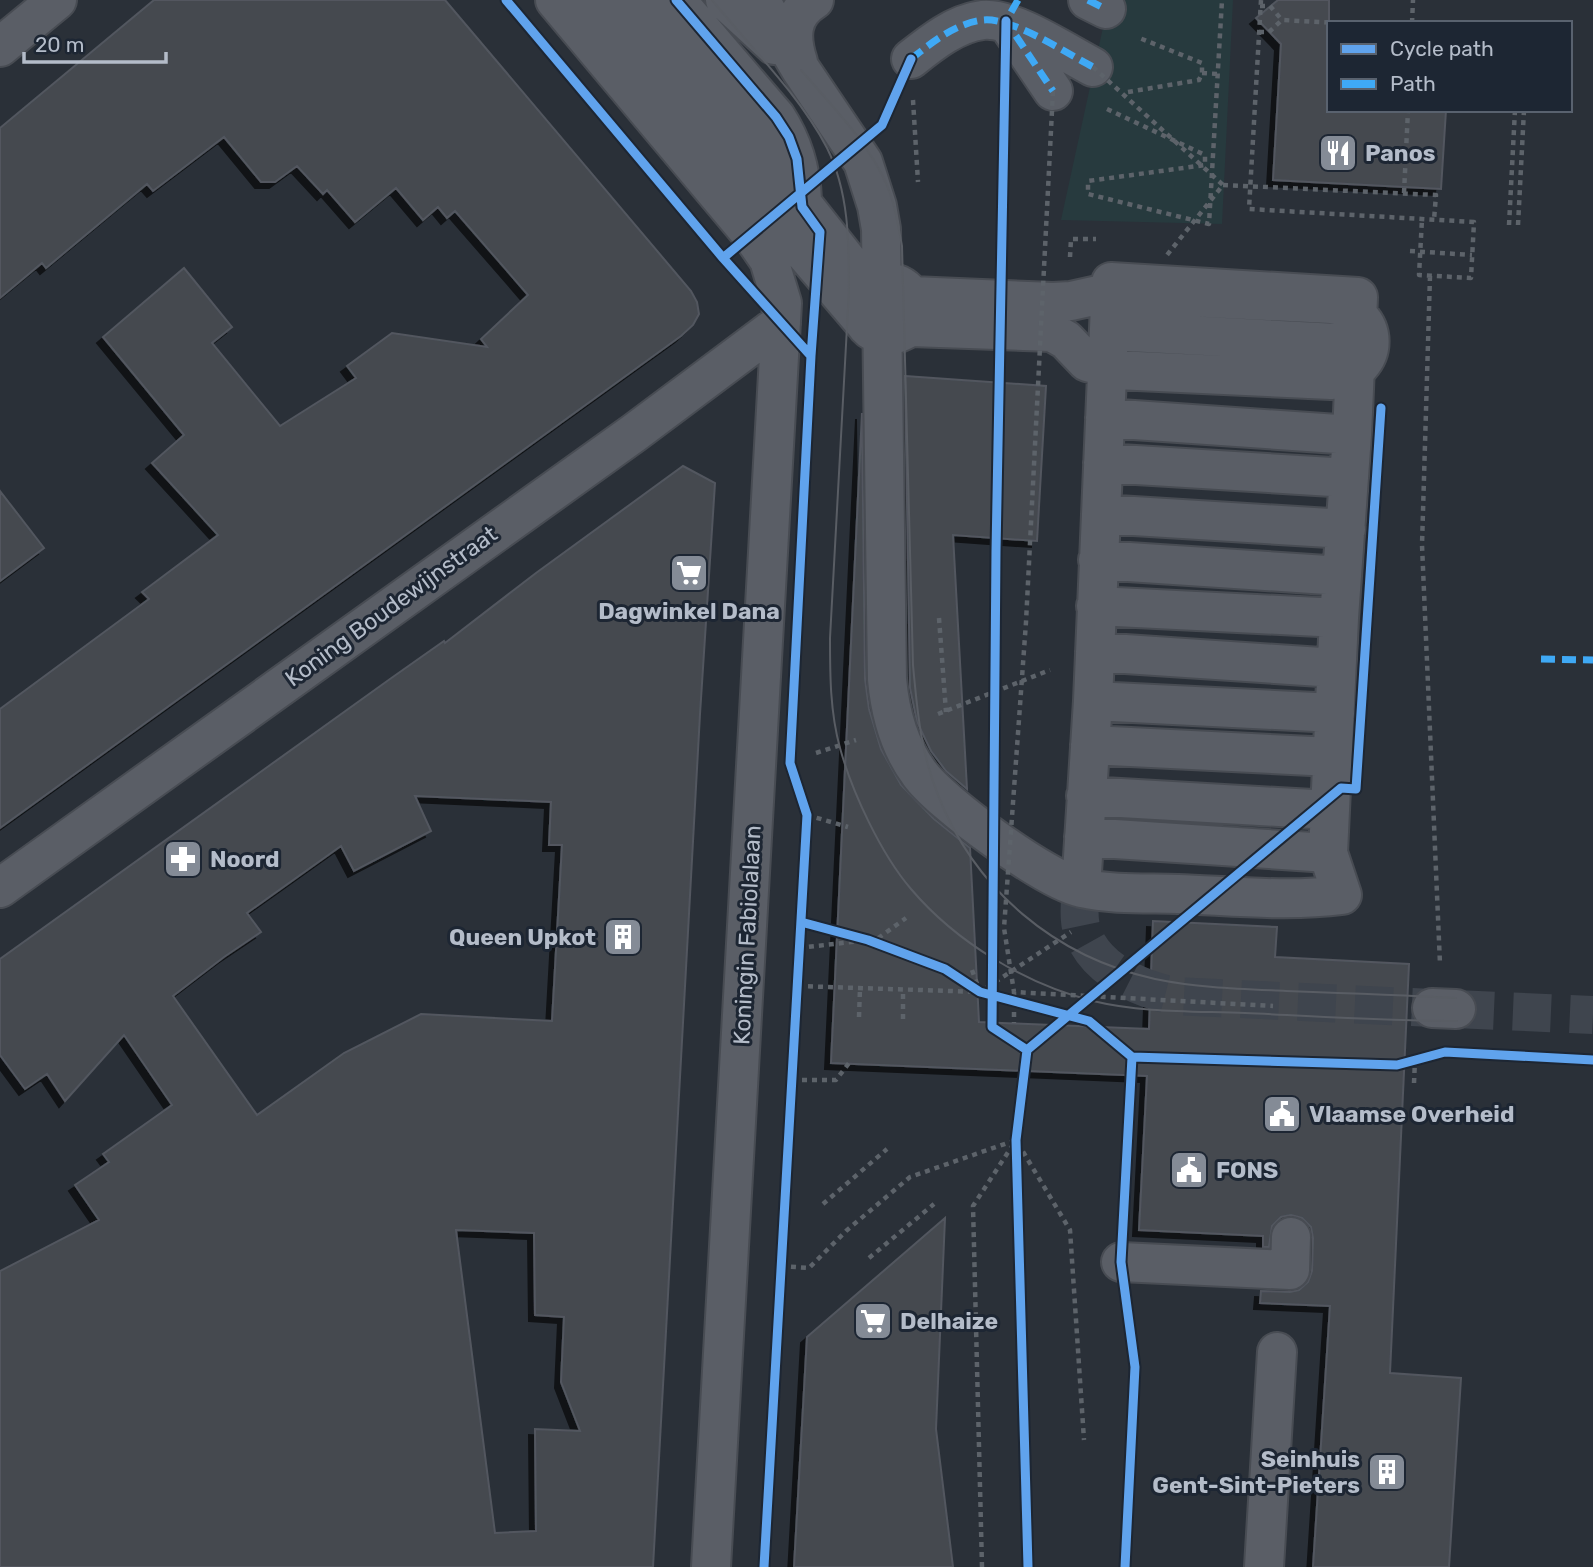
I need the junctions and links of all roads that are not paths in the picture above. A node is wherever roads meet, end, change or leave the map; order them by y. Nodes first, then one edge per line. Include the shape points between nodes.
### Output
1 (17, 0) edge
2 (57, 0) edge
3 (555, 0) edge
4 (595, 0) edge
5 (635, 0) edge
6 (676, 0) edge
7 (725, 0) edge
8 (742, 0) edge
9 (760, 0) edge
10 (814, 0) edge
11 (1012, 11) edge
12 (0, 14) edge
13 (0, 47) edge
14 (911, 59) road end
15 (801, 70) junction
16 (1105, 80) road end
17 (1053, 91) road end
18 (869, 288) junction
19 (782, 313) junction
20 (867, 326) junction
21 (1110, 331) junction
22 (1356, 344) junction
23 (1353, 391) junction
24 (1106, 401) junction
25 (1352, 435) junction
26 (1103, 463) junction
27 (1349, 478) junction
28 (1101, 514) junction
29 (1346, 529) junction
30 (1098, 560) junction
31 (1342, 576) junction
32 (1097, 606) junction
33 (1339, 618) junction
34 (1095, 652) junction
35 (1336, 668) junction
36 (1093, 701) junction
37 (1335, 713) junction
38 (1090, 745) junction
39 (1332, 757) junction
40 (1086, 796) junction
41 (1330, 810) junction
42 (1084, 837) junction
43 (1328, 853) junction
44 (0, 888) edge
45 (1081, 888) junction
46 (1291, 1237) dead end
47 (1121, 1262) dead end
48 (1277, 1352) dead end
49 (711, 1567) edge
50 (1264, 1567) edge

1 - 12 street
2 - 13 street
3 - 19 street via 769,260
4 - 20 street
5 - 18 street
6 - 19 street via 776,117 797,159 802,207 796,282
7 - 15 street
8 - 15 street
9 - 15 street
10 - 15 street via 794,21 791,42
11 - 14 street via 955,29
11 - 16 street
11 - 17 street
15 - 45 street via 863,162 881,229 889,705 906,751 937,794 1039,869
18 - 20 street via 861,309
18 - 20 street via 895,282 912,296 1053,302 1107,293 1331,304 1343,306 1363,321 1369,348 1357,371 1331,380 1107,368 1087,362 1052,332 911,327 884,335
19 - 44 street, Koning Boudewijnstraat via 634,433
19 - 49 street, Koningin Fabiolalaan
21 - 22 street
21 - 22 street via 1111,282 1136,283 1358,297
21 - 24 street
22 - 23 street
23 - 24 street
23 - 25 street
24 - 25 street
24 - 26 street
25 - 27 street
26 - 27 street
26 - 28 street
27 - 29 street
28 - 29 street
28 - 30 street
29 - 31 street
30 - 31 street
30 - 32 street
31 - 33 street
32 - 33 street
32 - 34 street
33 - 35 street
34 - 35 street
34 - 36 street
35 - 37 street
36 - 37 street
36 - 38 street
37 - 39 street
38 - 39 street
38 - 40 street
39 - 41 street
40 - 41 street
40 - 42 street
41 - 43 street
42 - 43 street
42 - 45 street
43 - 45 street via 1342,895 1264,898
46 - 47 street via 1290,1270
48 - 50 street

